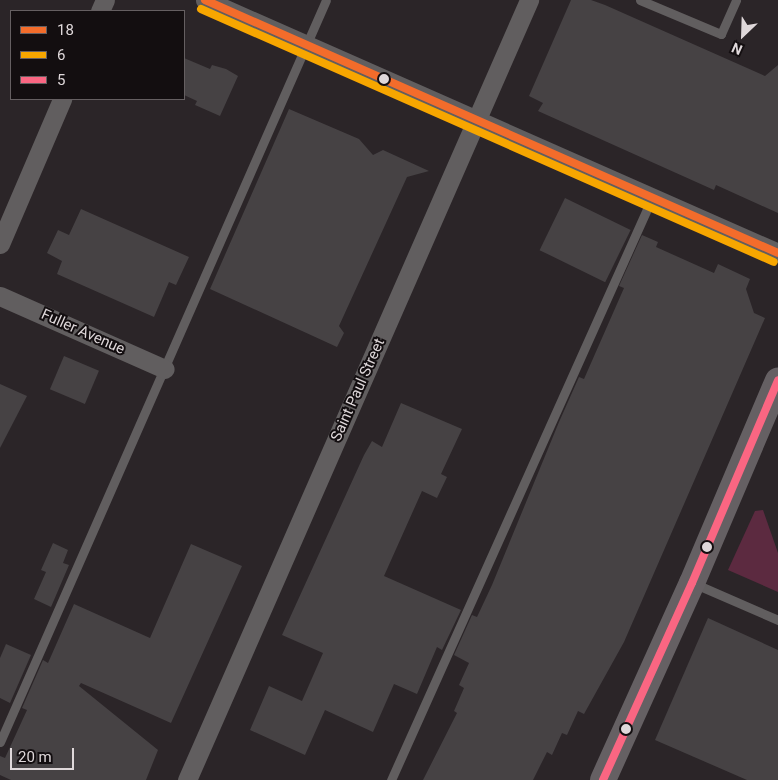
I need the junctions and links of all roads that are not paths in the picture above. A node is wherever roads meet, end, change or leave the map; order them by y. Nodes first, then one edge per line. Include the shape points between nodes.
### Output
1 (205, 0) edge
2 (326, 0) edge
3 (529, 0) edge
4 (640, 0) edge
5 (736, 0) edge
6 (306, 45) junction
7 (62, 100) edge
8 (476, 121) junction
9 (652, 198) junction
10 (0, 244) edge
11 (778, 253) edge
12 (0, 296) edge
13 (165, 368) junction
14 (778, 380) edge
15 (692, 583) junction
16 (778, 620) edge
17 (0, 742) edge
18 (186, 780) edge
19 (391, 780) edge
20 (603, 780) edge

1 - 6 street
2 - 6 lane
3 - 8 street, Saint Paul Street
4 - 5 lane via 720,34
6 - 8 street
6 - 13 lane
7 - 10 street
8 - 9 street
8 - 18 street, Saint Paul Street
9 - 11 street
9 - 19 lane
12 - 13 street, Fuller Avenue
13 - 17 lane
14 - 15 street
15 - 16 lane
15 - 20 street

